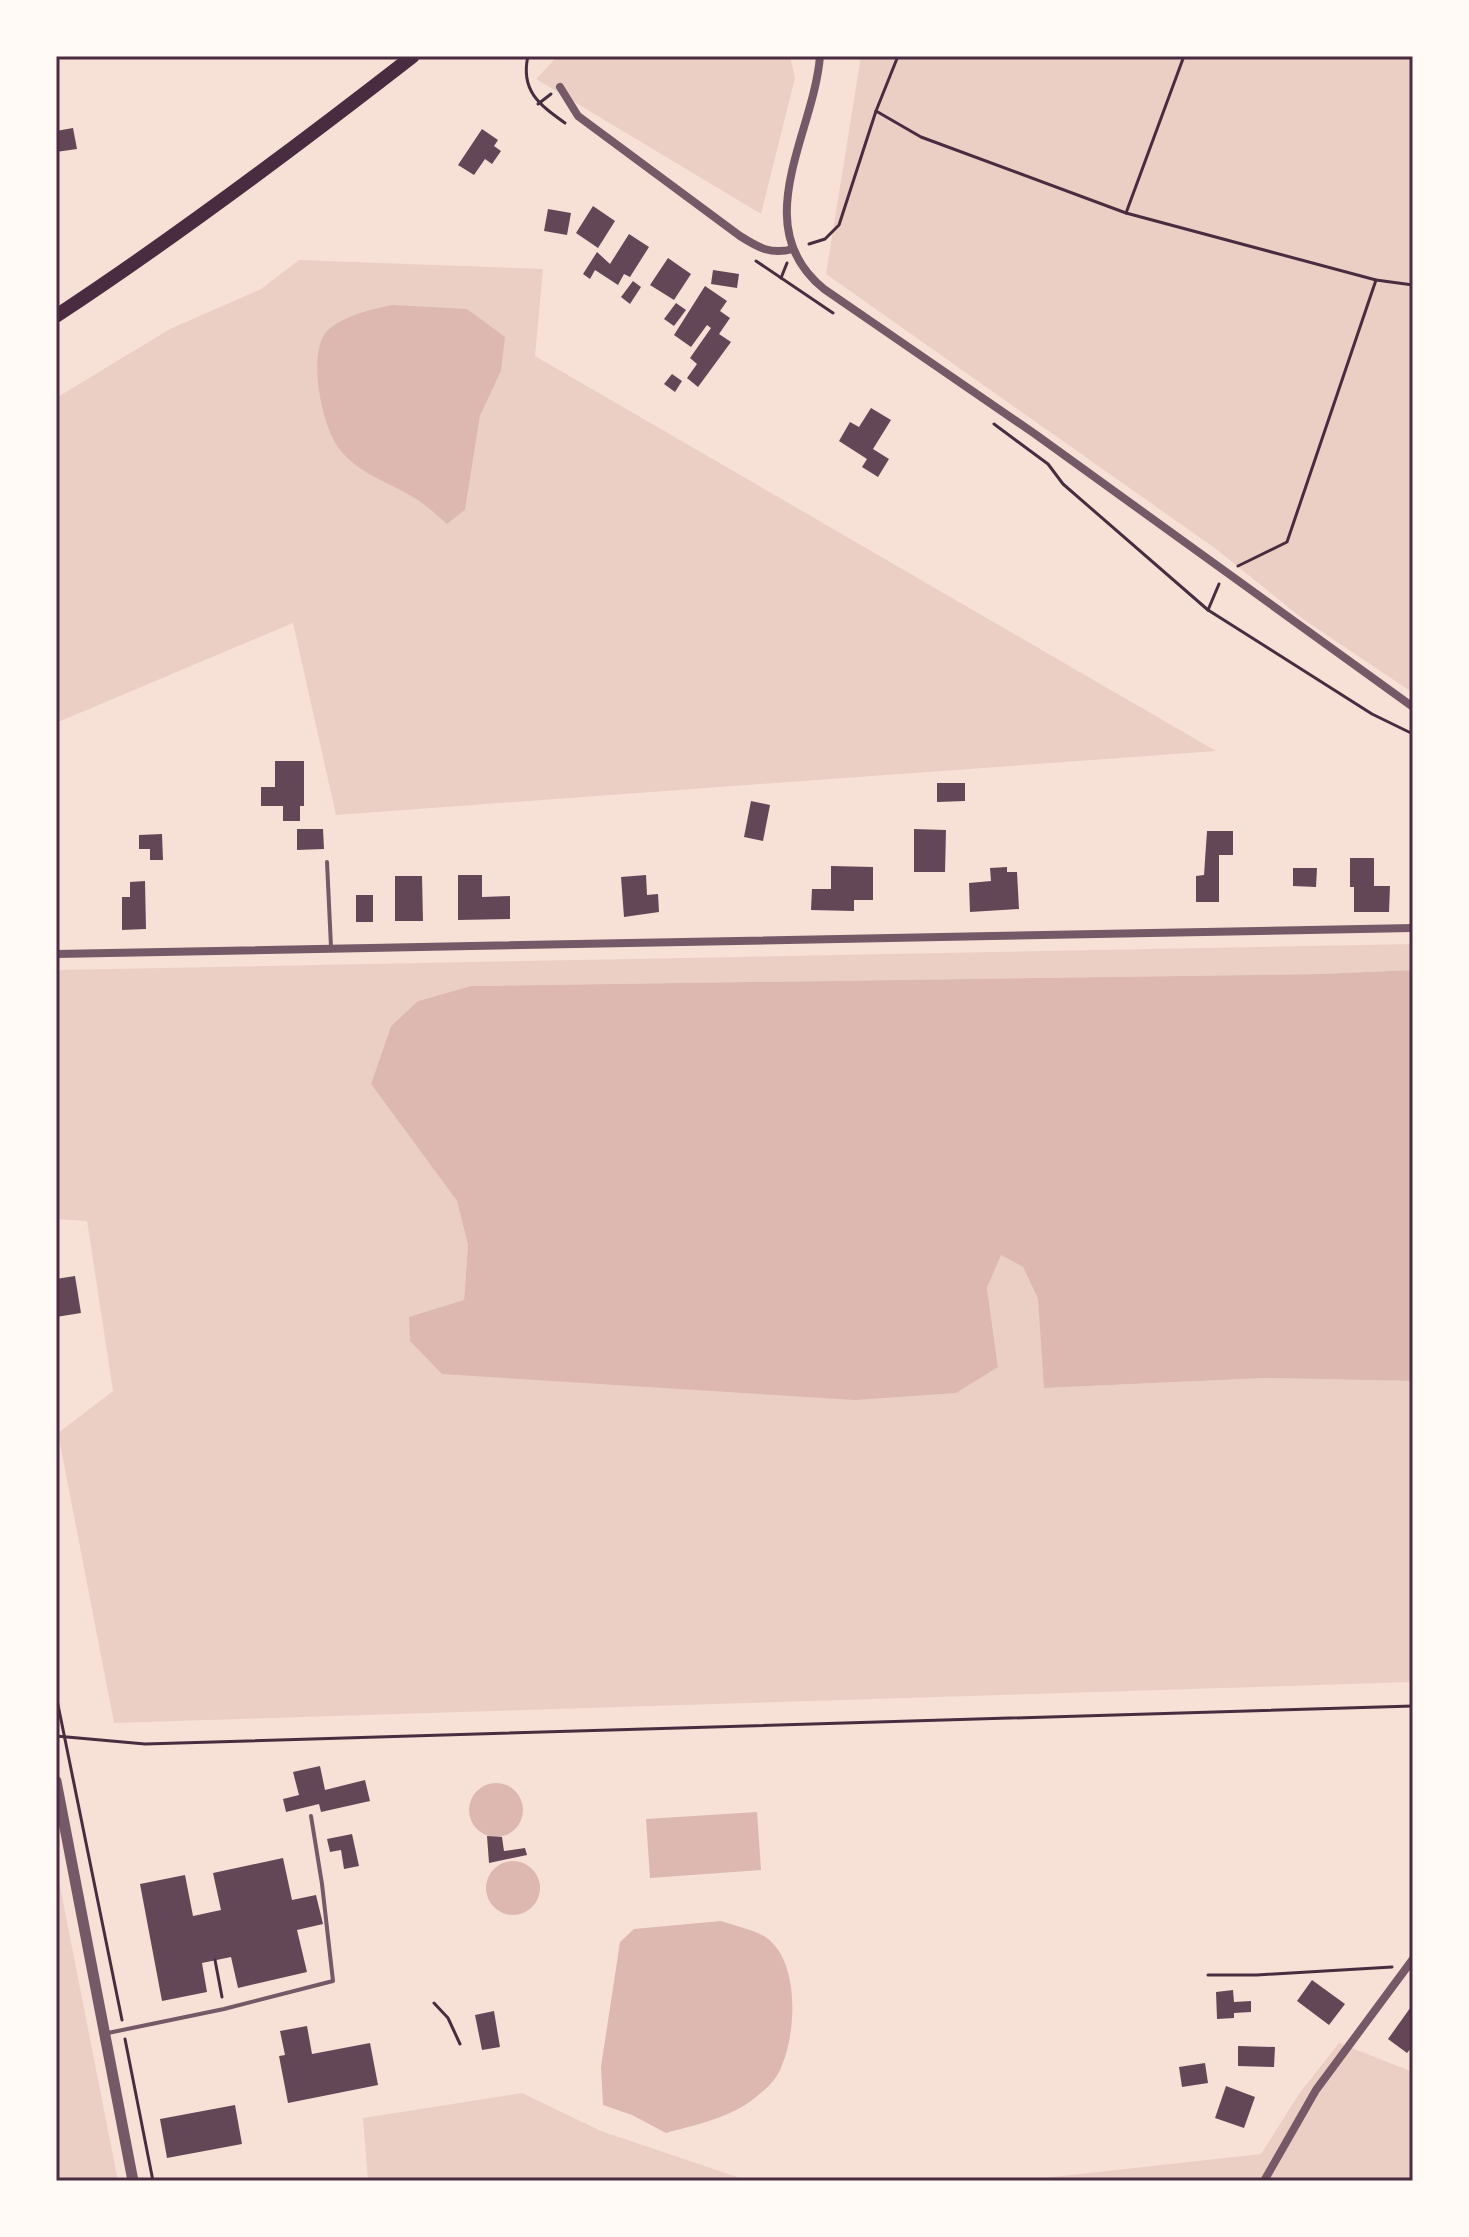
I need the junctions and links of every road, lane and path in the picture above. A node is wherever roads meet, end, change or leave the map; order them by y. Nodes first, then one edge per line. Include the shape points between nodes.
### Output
1 (413, 56) edge
2 (528, 56) edge
3 (820, 56) edge
4 (898, 56) edge
5 (1184, 56) edge
6 (560, 87) dead end
7 (876, 111) junction
8 (564, 122) dead end
9 (1126, 213) junction
10 (793, 249) junction
11 (755, 261) dead end
12 (1376, 280) junction
13 (1413, 285) edge
14 (832, 313) dead end
15 (56, 316) edge
16 (986, 418) dead end
17 (1224, 573) junction
18 (1208, 610) junction
19 (1413, 707) edge
20 (1413, 734) edge
21 (327, 862) dead end
22 (1413, 928) edge
23 (331, 948) junction
24 (56, 954) edge
25 (56, 1695) edge
26 (1413, 1706) edge
27 (56, 1736) edge
28 (65, 1737) junction
29 (56, 1781) edge
30 (311, 1816) dead end
31 (215, 1960) dead end
32 (1410, 1962) edge
33 (1208, 1975) dead end
34 (434, 2003) dead end
35 (224, 2009) junction
36 (123, 2029) junction
37 (105, 2033) junction
38 (460, 2044) dead end
39 (133, 2181) edge
40 (153, 2181) edge
41 (1264, 2181) edge

1 - 15 highway via 199,218
2 - 8 path via 528,84 538,104
3 - 10 street via 786,196
4 - 7 path
5 - 9 path
6 - 10 street via 578,116 740,236 765,251
7 - 9 path via 921,137
7 - 10 path via 839,225 825,239
9 - 12 path
10 - 17 street via 808,275 824,289
11 - 14 path
12 - 13 path
12 - 17 path via 1287,542
16 - 18 path via 1048,464 1063,484
17 - 18 path
17 - 19 street
18 - 20 path via 1372,714
21 - 23 lane
22 - 23 street
23 - 24 street
25 - 28 path
26 - 28 path via 145,1744
27 - 28 path
28 - 36 path
29 - 37 street
30 - 35 lane via 333,1981
31 - 35 path
32 - 33 path
32 - 41 street via 1316,2090
34 - 38 path
35 - 36 lane
36 - 37 lane
36 - 40 path
37 - 39 street

